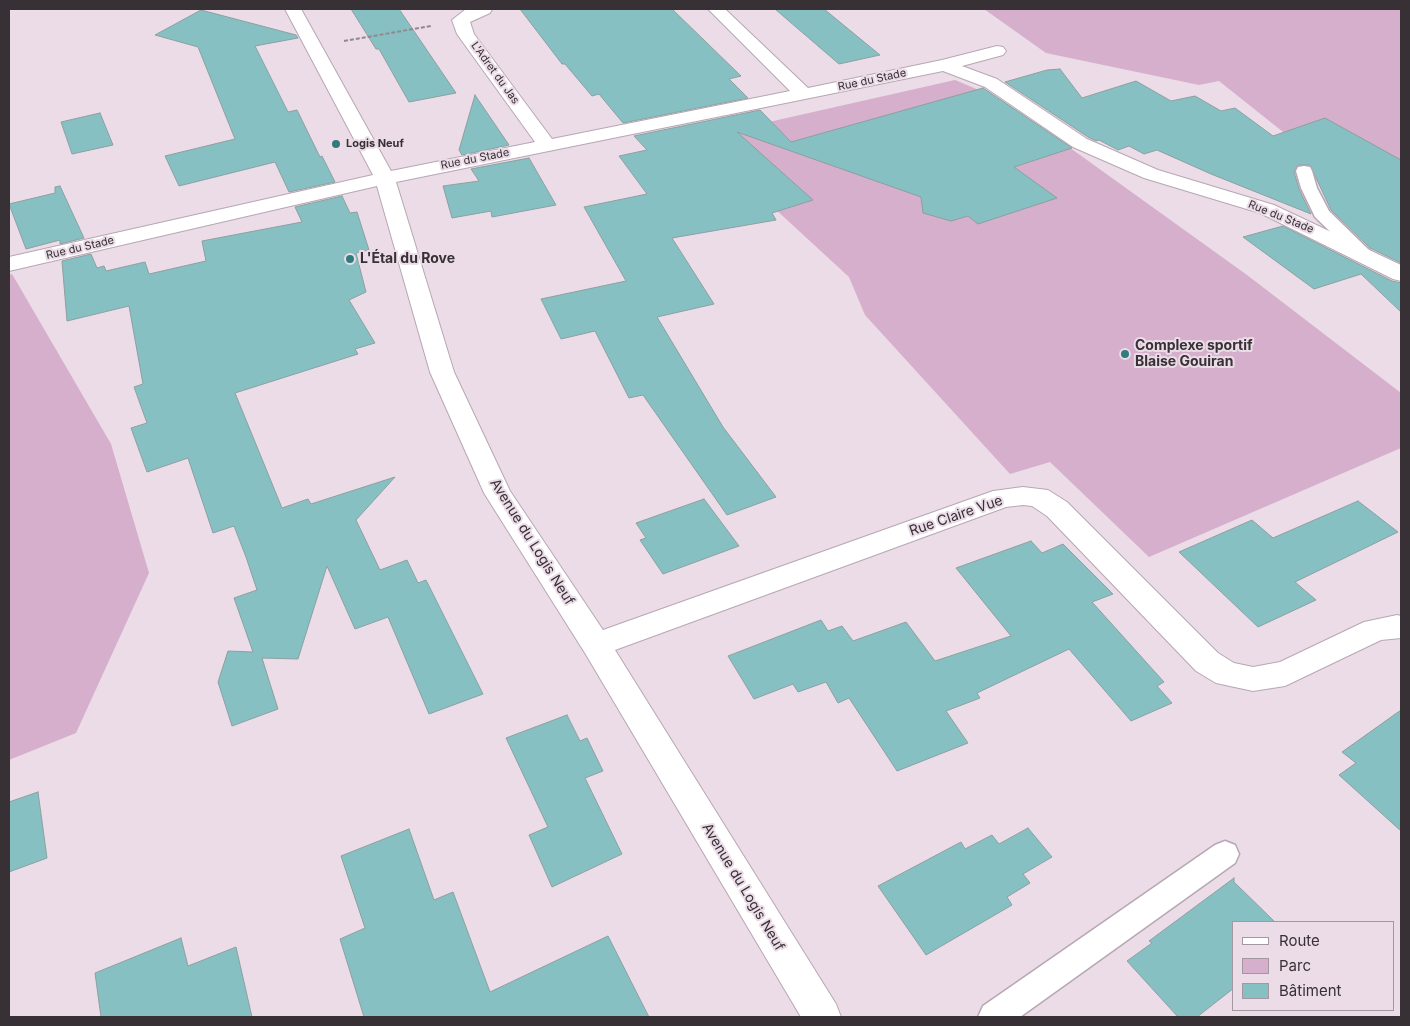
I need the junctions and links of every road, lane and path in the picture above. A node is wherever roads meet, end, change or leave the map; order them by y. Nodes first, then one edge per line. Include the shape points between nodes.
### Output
1 (293, 9) edge
2 (484, 9) edge
3 (716, 9) edge
4 (461, 20) junction
5 (313, 47) junction
6 (997, 51) dead end
7 (944, 65) junction
8 (804, 94) junction
9 (547, 145) junction
10 (1304, 171) dead end
11 (386, 178) junction
12 (1363, 254) junction
13 (9, 264) edge
14 (1401, 274) edge
15 (1401, 627) edge
16 (596, 645) junction
17 (1226, 854) dead end
18 (822, 1017) edge
19 (994, 1017) edge

1 - 5 street, Avenue du Logis Neuf
2 - 4 street
3 - 8 street
4 - 5 path
4 - 9 street, L'Adret du Jas via 466,34
5 - 11 street, Avenue du Logis Neuf
6 - 7 street, Rue du Stade
7 - 8 street, Rue du Stade
7 - 12 street, Rue du Stade via 991,83 1080,143 1150,174 1267,209
8 - 9 street, Rue du Stade
9 - 11 street, Rue du Stade
10 - 12 lane via 1308,188 1321,213
11 - 13 street, Rue du Stade
11 - 16 street, Avenue du Logis Neuf via 442,372 498,493
12 - 14 street, Rue du Stade
15 - 16 street, Rue Claire Vue via 1375,630 1285,674 1253,679 1227,674 1207,662 1057,509 1038,497 1023,496 1003,498
16 - 18 street, Avenue du Logis Neuf
17 - 19 lane

